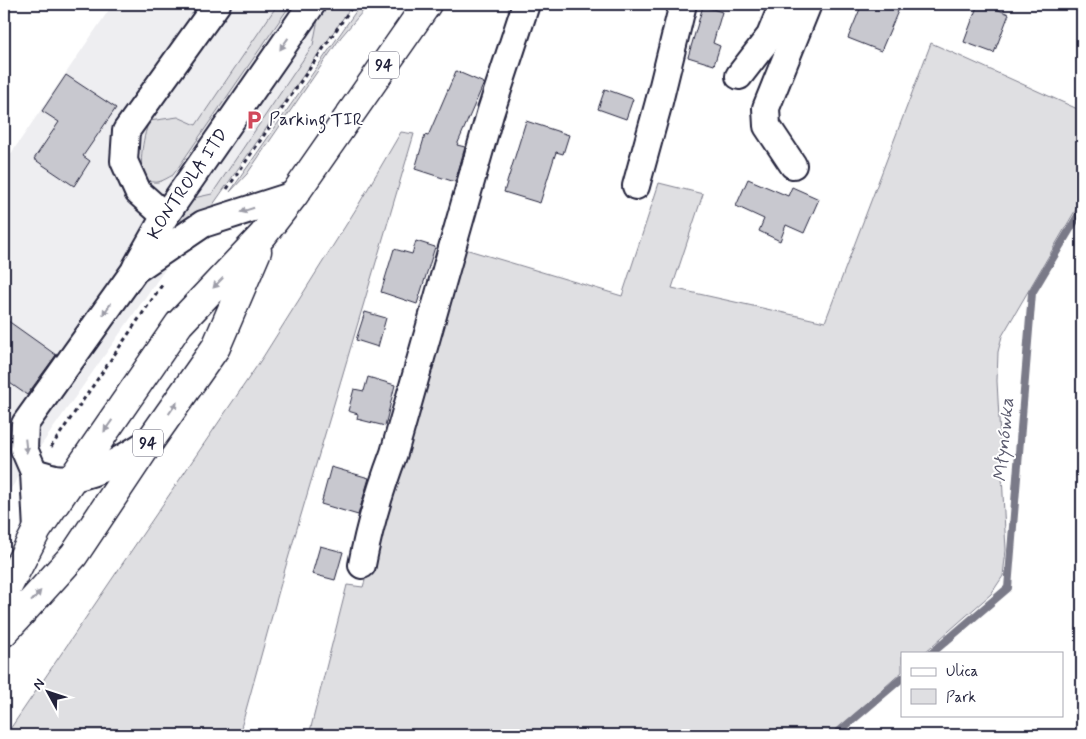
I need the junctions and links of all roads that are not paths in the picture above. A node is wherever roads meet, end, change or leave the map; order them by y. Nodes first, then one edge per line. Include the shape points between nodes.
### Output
1 (217, 4) edge
2 (312, 4) edge
3 (427, 4) edge
4 (526, 4) edge
5 (683, 4) edge
6 (783, 4) edge
7 (808, 4) edge
8 (739, 76) dead end
9 (793, 165) dead end
10 (636, 186) dead end
11 (294, 195) junction
12 (164, 216) junction
13 (263, 236) junction
14 (135, 270) junction
15 (150, 441) junction
16 (34, 472) junction
17 (72, 478) junction
18 (37, 530) junction
19 (362, 565) dead end
20 (4, 594) edge
21 (4, 632) edge

1 - 12 lane via 126,131 124,161 138,192
2 -> 12 lane, KONTROLA ITD
3 - 11 main road, 94
4 - 19 lane via 487,124 394,453 379,493
5 - 10 lane
6 - 8 lane via 770,36
7 - 9 lane via 766,108 767,126
11 - 13 main road, 94
11 -> 14 lane via 203,224
12 - 14 lane, KONTROLA ITD
15 -> 13 main road, 94 via 216,347
13 -> 17 main road, 94 via 179,324
14 -> 16 lane via 25,424 24,449
15 - 17 lane via 98,471
21 -> 15 main road, 94 via 74,555
16 - 17 lane
16 - 18 lane
17 - 18 main road, 94
18 - 20 main road, 94

